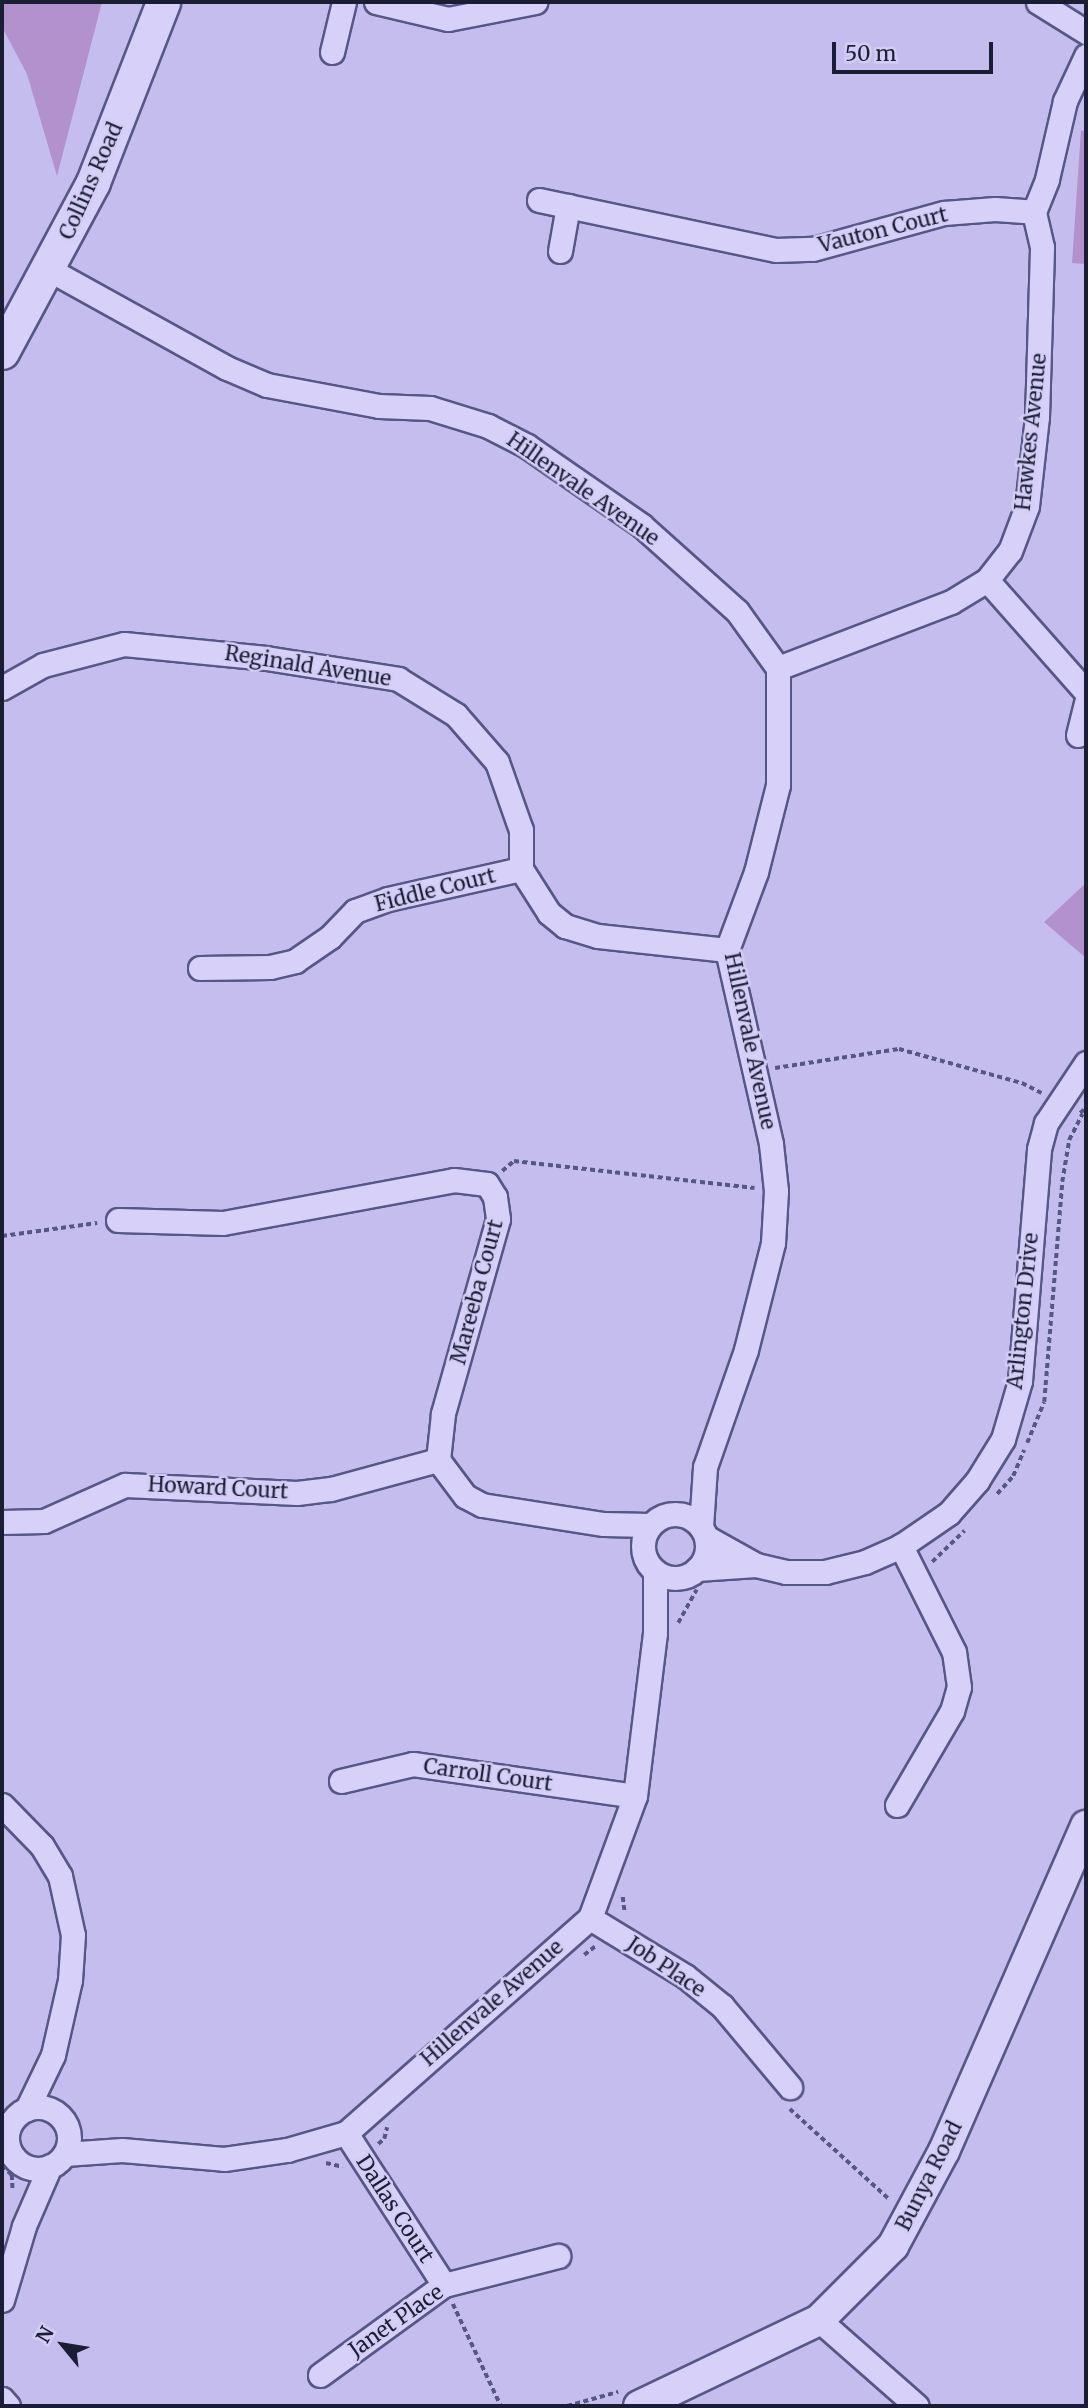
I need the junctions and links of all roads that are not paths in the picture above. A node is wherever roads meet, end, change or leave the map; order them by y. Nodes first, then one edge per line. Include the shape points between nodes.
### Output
1 (163, 2) edge
2 (344, 2) edge
3 (376, 2) edge
4 (535, 2) edge
5 (1038, 2) edge
6 (1086, 32) edge
7 (332, 52) dead end
8 (1086, 56) edge
9 (539, 200) dead end
10 (568, 206) junction
11 (1034, 212) junction
12 (560, 251) dead end
13 (50, 270) junction
14 (2, 352) edge
15 (987, 580) junction
16 (778, 668) junction
17 (2, 688) edge
18 (1086, 692) edge
19 (1086, 702) edge
20 (1078, 735) dead end
21 (521, 869) junction
22 (727, 950) junction
23 (200, 968) dead end
24 (1086, 1063) edge
25 (118, 1220) road end
26 (438, 1460) junction
27 (705, 1467) junction
28 (671, 1513) junction
29 (2, 1522) edge
30 (604, 1524) junction
31 (649, 1525) junction
32 (704, 1532) junction
33 (901, 1546) junction
34 (642, 1548) junction
35 (756, 1565) junction
36 (655, 1572) junction
37 (690, 1573) junction
38 (655, 1633) junction
39 (341, 1780) dead end
40 (635, 1796) junction
41 (2, 1805) edge
42 (897, 1805) dead end
43 (1086, 1826) edge
44 (590, 1918) junction
45 (53, 2056) junction
46 (790, 2087) road end
47 (27, 2109) junction
48 (62, 2119) junction
49 (6, 2124) edge
50 (346, 2133) junction
51 (122, 2150) junction
52 (11, 2155) edge
53 (57, 2160) junction
54 (24, 2226) junction
55 (558, 2256) dead end
56 (444, 2285) junction
57 (2, 2300) edge
58 (819, 2320) junction
59 (320, 2375) dead end
60 (2, 2399) edge
61 (631, 2403) edge
62 (8, 2406) edge
63 (917, 2406) edge

1 - 13 main road, Collins Road via 93,182
2 - 7 street
3 - 4 street via 449,19
5 - 6 street
8 - 11 street via 1065,101 1047,179
9 - 10 street, Vauton Court
10 - 11 street, Vauton Court via 776,250 813,249 944,213
10 - 12 street
11 - 15 street, Hawkes Avenue via 1042,247 1042,323 1027,506 1010,551
13 - 14 main road, Collins Road
13 - 16 street, Hillenvale Avenue via 227,368 267,385 379,406 430,408 488,426 527,446 641,525 737,611
15 - 16 street, Hawkes Avenue via 903,622
15 - 18 street
16 - 22 street, Hillenvale Avenue via 778,785 756,872
17 - 21 street, Reginald Avenue via 53,661 124,644 266,658 398,679 456,715 496,762 521,830
19 - 20 street
21 - 22 street via 550,913 565,926 598,936
21 - 23 street, Fiddle Court via 388,899 355,911 330,937 295,961 270,967
22 - 27 street, Hillenvale Avenue via 771,1144 776,1191 773,1243
24 - 33 street, Arlington Drive via 1046,1123 1039,1149 1020,1381 1003,1439 949,1513
25 - 26 street, Mareeba Court via 223,1223 454,1180 487,1184 495,1197 498,1219 443,1414
26 - 29 street, Howard Court via 331,1489 298,1493 125,1485 44,1521
26 - 30 street via 465,1496 482,1505
27 - 28 street, Hillenvale Avenue
27 - 32 street, Hillenvale Avenue
28 - 31 street
28 - 32 street via 688,1516
30 - 31 street
30 - 34 street
31 - 34 street
32 - 35 street, Arlington Drive
32 - 37 street via 707,1549
33 - 35 street, Arlington Drive via 825,1572 786,1572
33 - 42 street via 954,1652 959,1687 951,1710
34 - 36 street
35 - 37 street, Arlington Drive
36 - 37 street
36 - 38 street, Hillenvale Avenue
37 - 38 street, Hillenvale Avenue
38 - 40 street, Hillenvale Avenue
39 - 40 street, Carroll Court via 413,1764
40 - 44 street, Hillenvale Avenue
41 - 45 street via 42,1846 60,1877 71,1916 72,1959
43 - 58 street, Bunya Road via 920,2200 893,2246
44 - 46 street, Job Place via 685,1976 722,2006
44 - 50 street, Hillenvale Avenue
45 - 47 street
45 - 48 street
47 - 48 street via 44,2107
47 - 49 street
48 - 51 street, Hillenvale Avenue
48 - 53 street via 69,2138
49 - 52 street
50 - 51 street, Hillenvale Avenue via 287,2150 224,2159
50 - 56 street, Dallas Court
51 - 53 street, Hillenvale Avenue
52 - 53 street
52 - 54 street
53 - 54 street
54 - 57 street
55 - 56 street, Janet Place
56 - 59 street, Janet Place
58 - 61 street, Bunya Road
58 - 63 street
60 - 62 street

